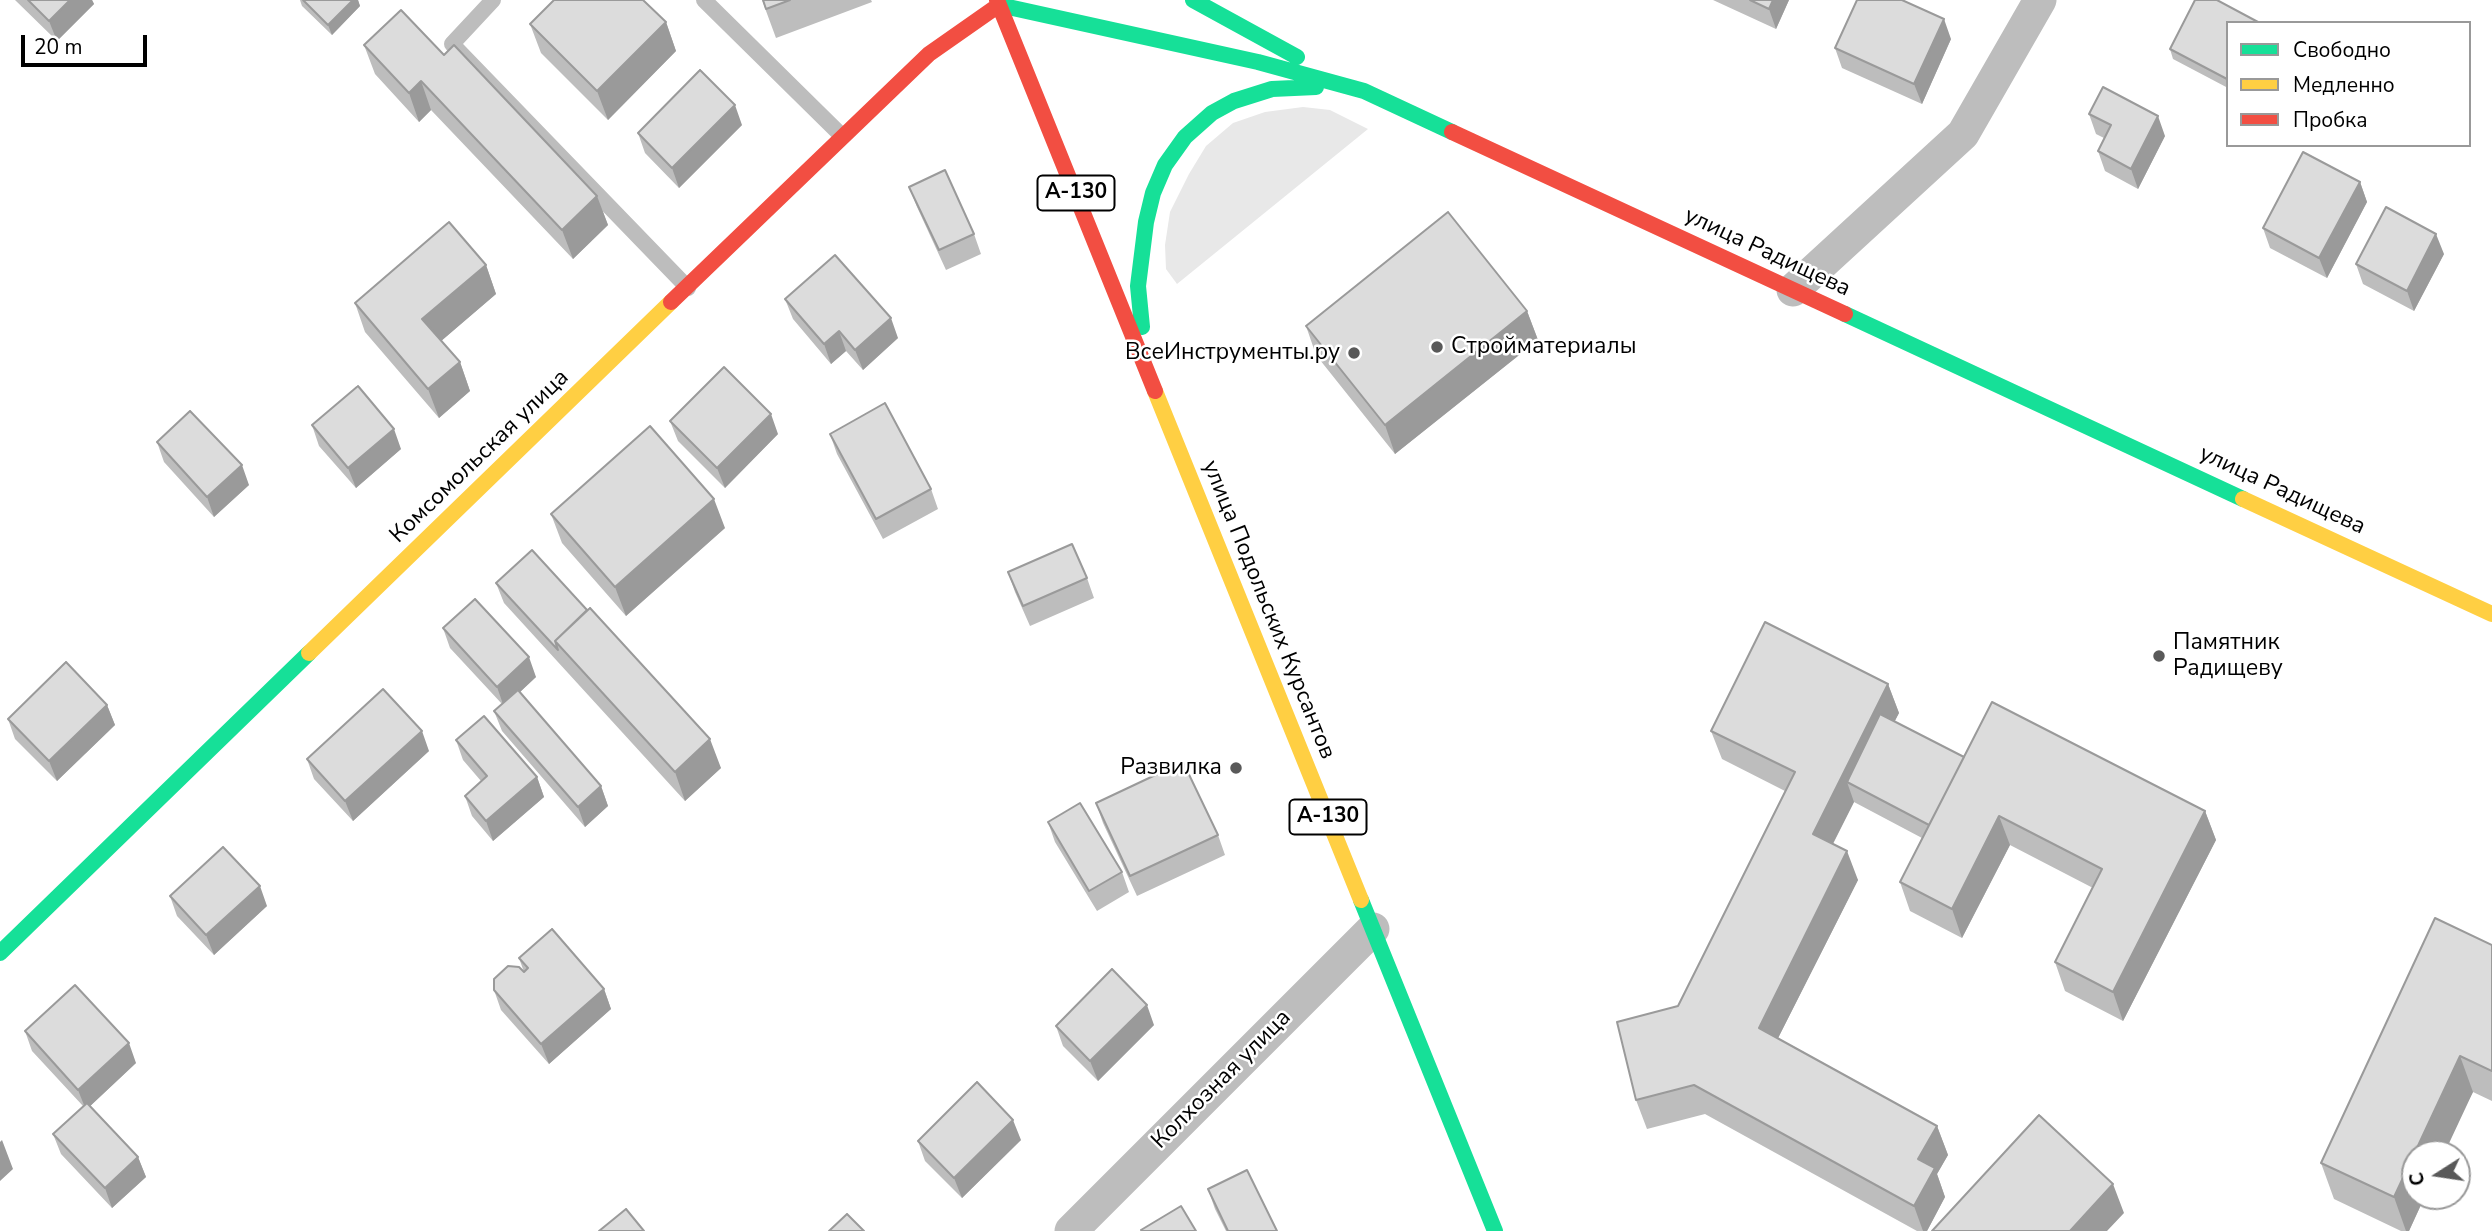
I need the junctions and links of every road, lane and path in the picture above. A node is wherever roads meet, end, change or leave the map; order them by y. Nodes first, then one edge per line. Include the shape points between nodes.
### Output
1 (493, 0) edge
2 (704, 0) edge
3 (1193, 0) edge
4 (2040, 0) edge
5 (998, 3) edge
6 (1364, 92) junction
7 (842, 136) junction
8 (688, 288) junction
9 (1793, 290) junction
10 (1153, 380) junction
11 (2492, 614) edge
12 (1373, 929) junction
13 (0, 953) edge
14 (1071, 1231) edge
15 (1495, 1231) edge

1 - 8 lane via 452,44
2 - 7 lane
3 - 6 main road
4 - 9 street via 1963,134
5 - 6 main road, улица Радищева via 1258,62
5 - 7 main road, Комсомольская улица via 929,54
5 - 10 main road, улица Подольских Курсантов / А-130
6 - 9 main road, улица Радищева
6 - 10 main road via 1325,87 1272,89 1212,113 1185,137 1153,193 1141,254 1138,286
7 - 8 main road, Комсомольская улица
8 - 13 main road, Комсомольская улица
9 - 11 main road, улица Радищева
10 - 12 main road, улица Подольских Курсантов / А-130
12 - 14 street, Колхозная улица
12 - 15 main road, улица Подольских Курсантов / А-130

